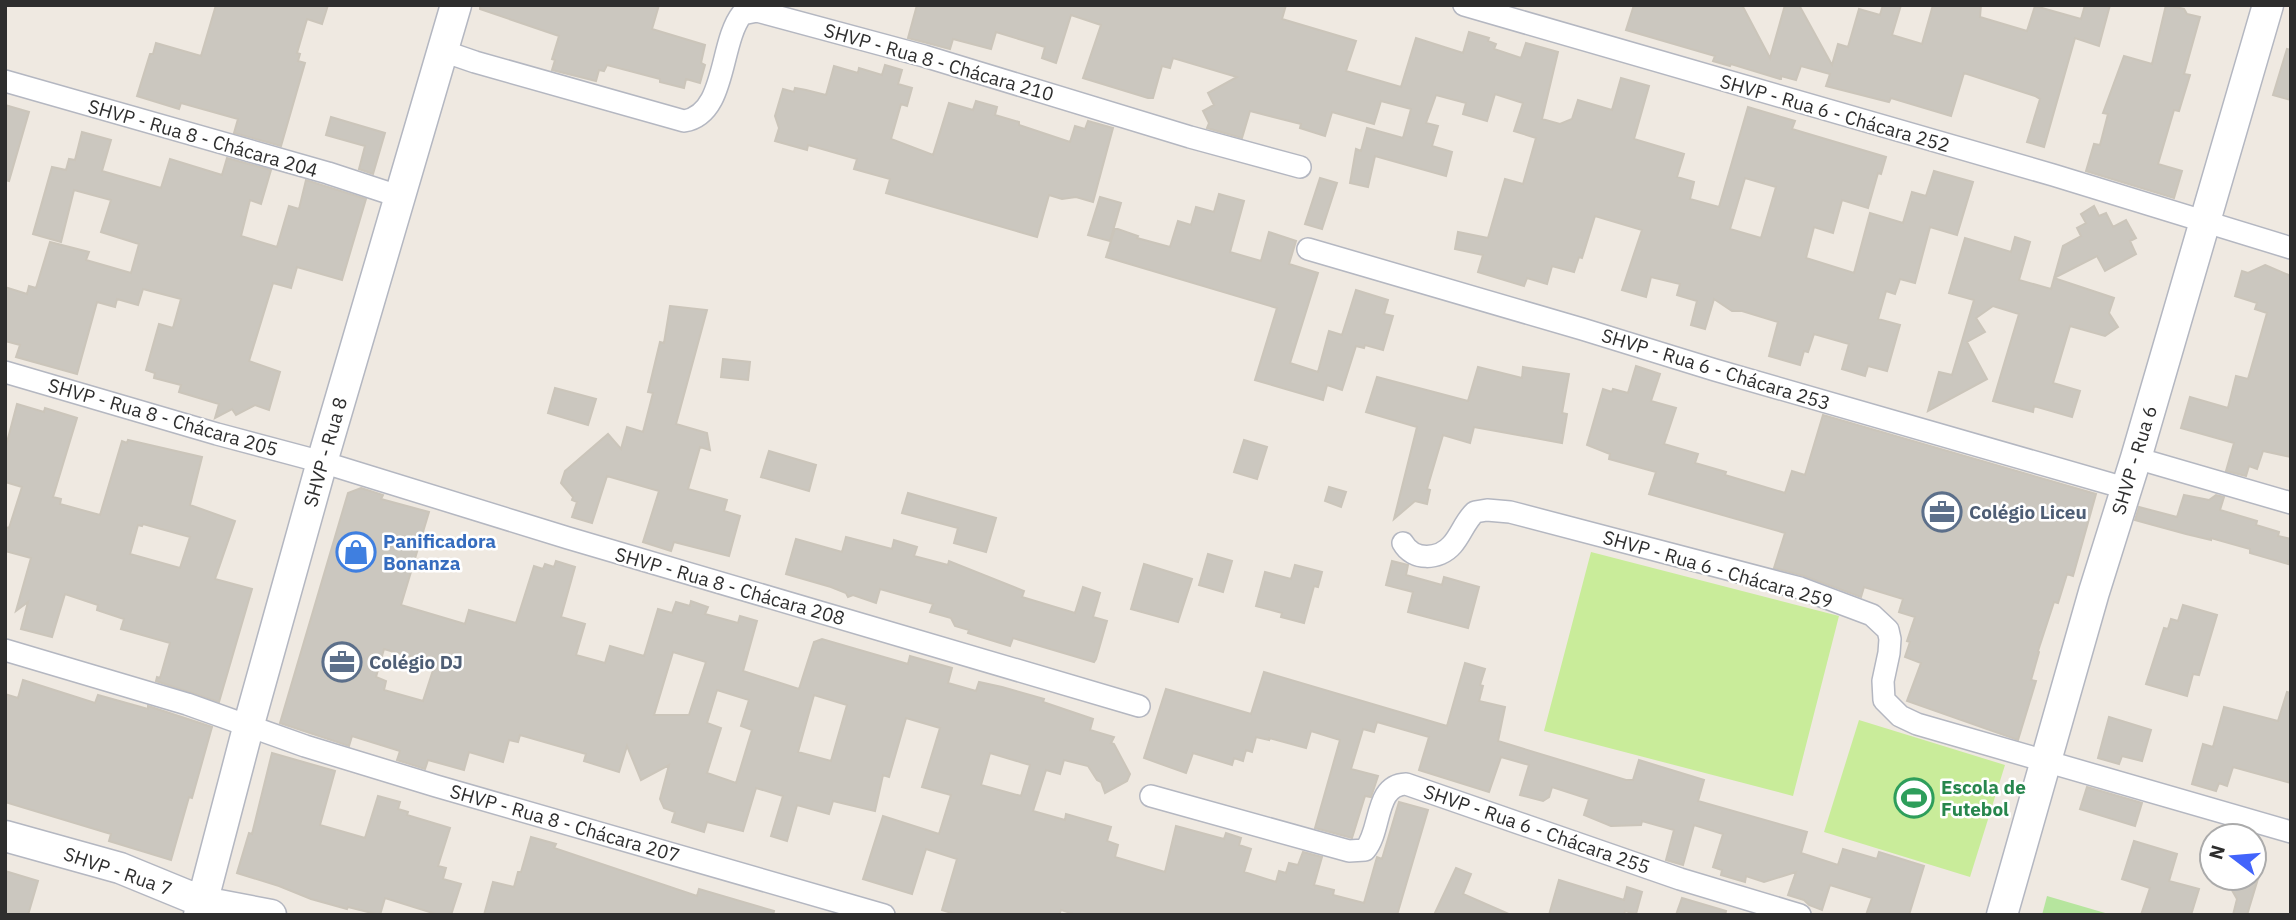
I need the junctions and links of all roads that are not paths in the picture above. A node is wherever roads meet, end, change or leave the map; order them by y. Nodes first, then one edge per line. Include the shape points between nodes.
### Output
1 (456, 5) edge
2 (1464, 5) edge
3 (2268, 5) edge
4 (443, 51) junction
5 (5, 81) edge
6 (1300, 167) dead end
7 (401, 197) junction
8 (2205, 223) junction
9 (2291, 248) edge
10 (1308, 249) dead end
11 (5, 372) edge
12 (2136, 458) junction
13 (322, 462) junction
14 (2125, 488) junction
15 (2291, 503) edge
16 (1403, 543) dead end
17 (5, 650) edge
18 (1139, 706) dead end
19 (248, 724) junction
20 (2045, 762) junction
21 (1152, 796) dead end
22 (2291, 832) edge
23 (5, 836) edge
24 (201, 908) edge
25 (271, 915) edge
26 (884, 915) edge
27 (1800, 915) edge
28 (2002, 915) edge

1 - 4 street, SHVP - Rua 8
2 - 8 street, SHVP - Rua 6 - Chácara 252
3 - 8 street, SHVP - Rua 6
4 - 6 street, SHVP - Rua 8 - Chácara 210 via 684,121 708,108 737,20 742,13 757,11
4 - 7 street, SHVP - Rua 8
5 - 7 street, SHVP - Rua 8 - Chácara 204
7 - 13 street, SHVP - Rua 8
8 - 9 street, SHVP - Rua 6 - Chácara 252
8 - 12 street, SHVP - Rua 6
10 - 14 street, SHVP - Rua 6 - Chácara 253
11 - 13 street, SHVP - Rua 8 - Chácara 205
12 - 14 street, SHVP - Rua 6
12 - 15 street
13 - 18 street, SHVP - Rua 8 - Chácara 208
13 - 19 street, SHVP - Rua 8
14 - 20 street, SHVP - Rua 6
16 - 20 street, SHVP - Rua 6 - Chácara 259 via 1414,555 1433,555 1453,544 1475,512 1495,510 1800,588 1881,621 1890,639 1884,700 1900,716
17 - 19 street, SHVP - Rua 8 - Chácara 207
19 - 24 street, SHVP - Rua 8
19 - 26 street, SHVP - Rua 8 - Chácara 207 via 436,786
20 - 22 street, SHVP - Rua 6 - Chácara 259
20 - 28 street, SHVP - Rua 6
21 - 27 street, SHVP - Rua 6 - Chácara 255 via 1360,852 1373,836 1388,790 1406,784 1680,879
23 - 24 street, SHVP - Rua 7 via 120,868
24 - 25 street, SHVP - Rua 7

